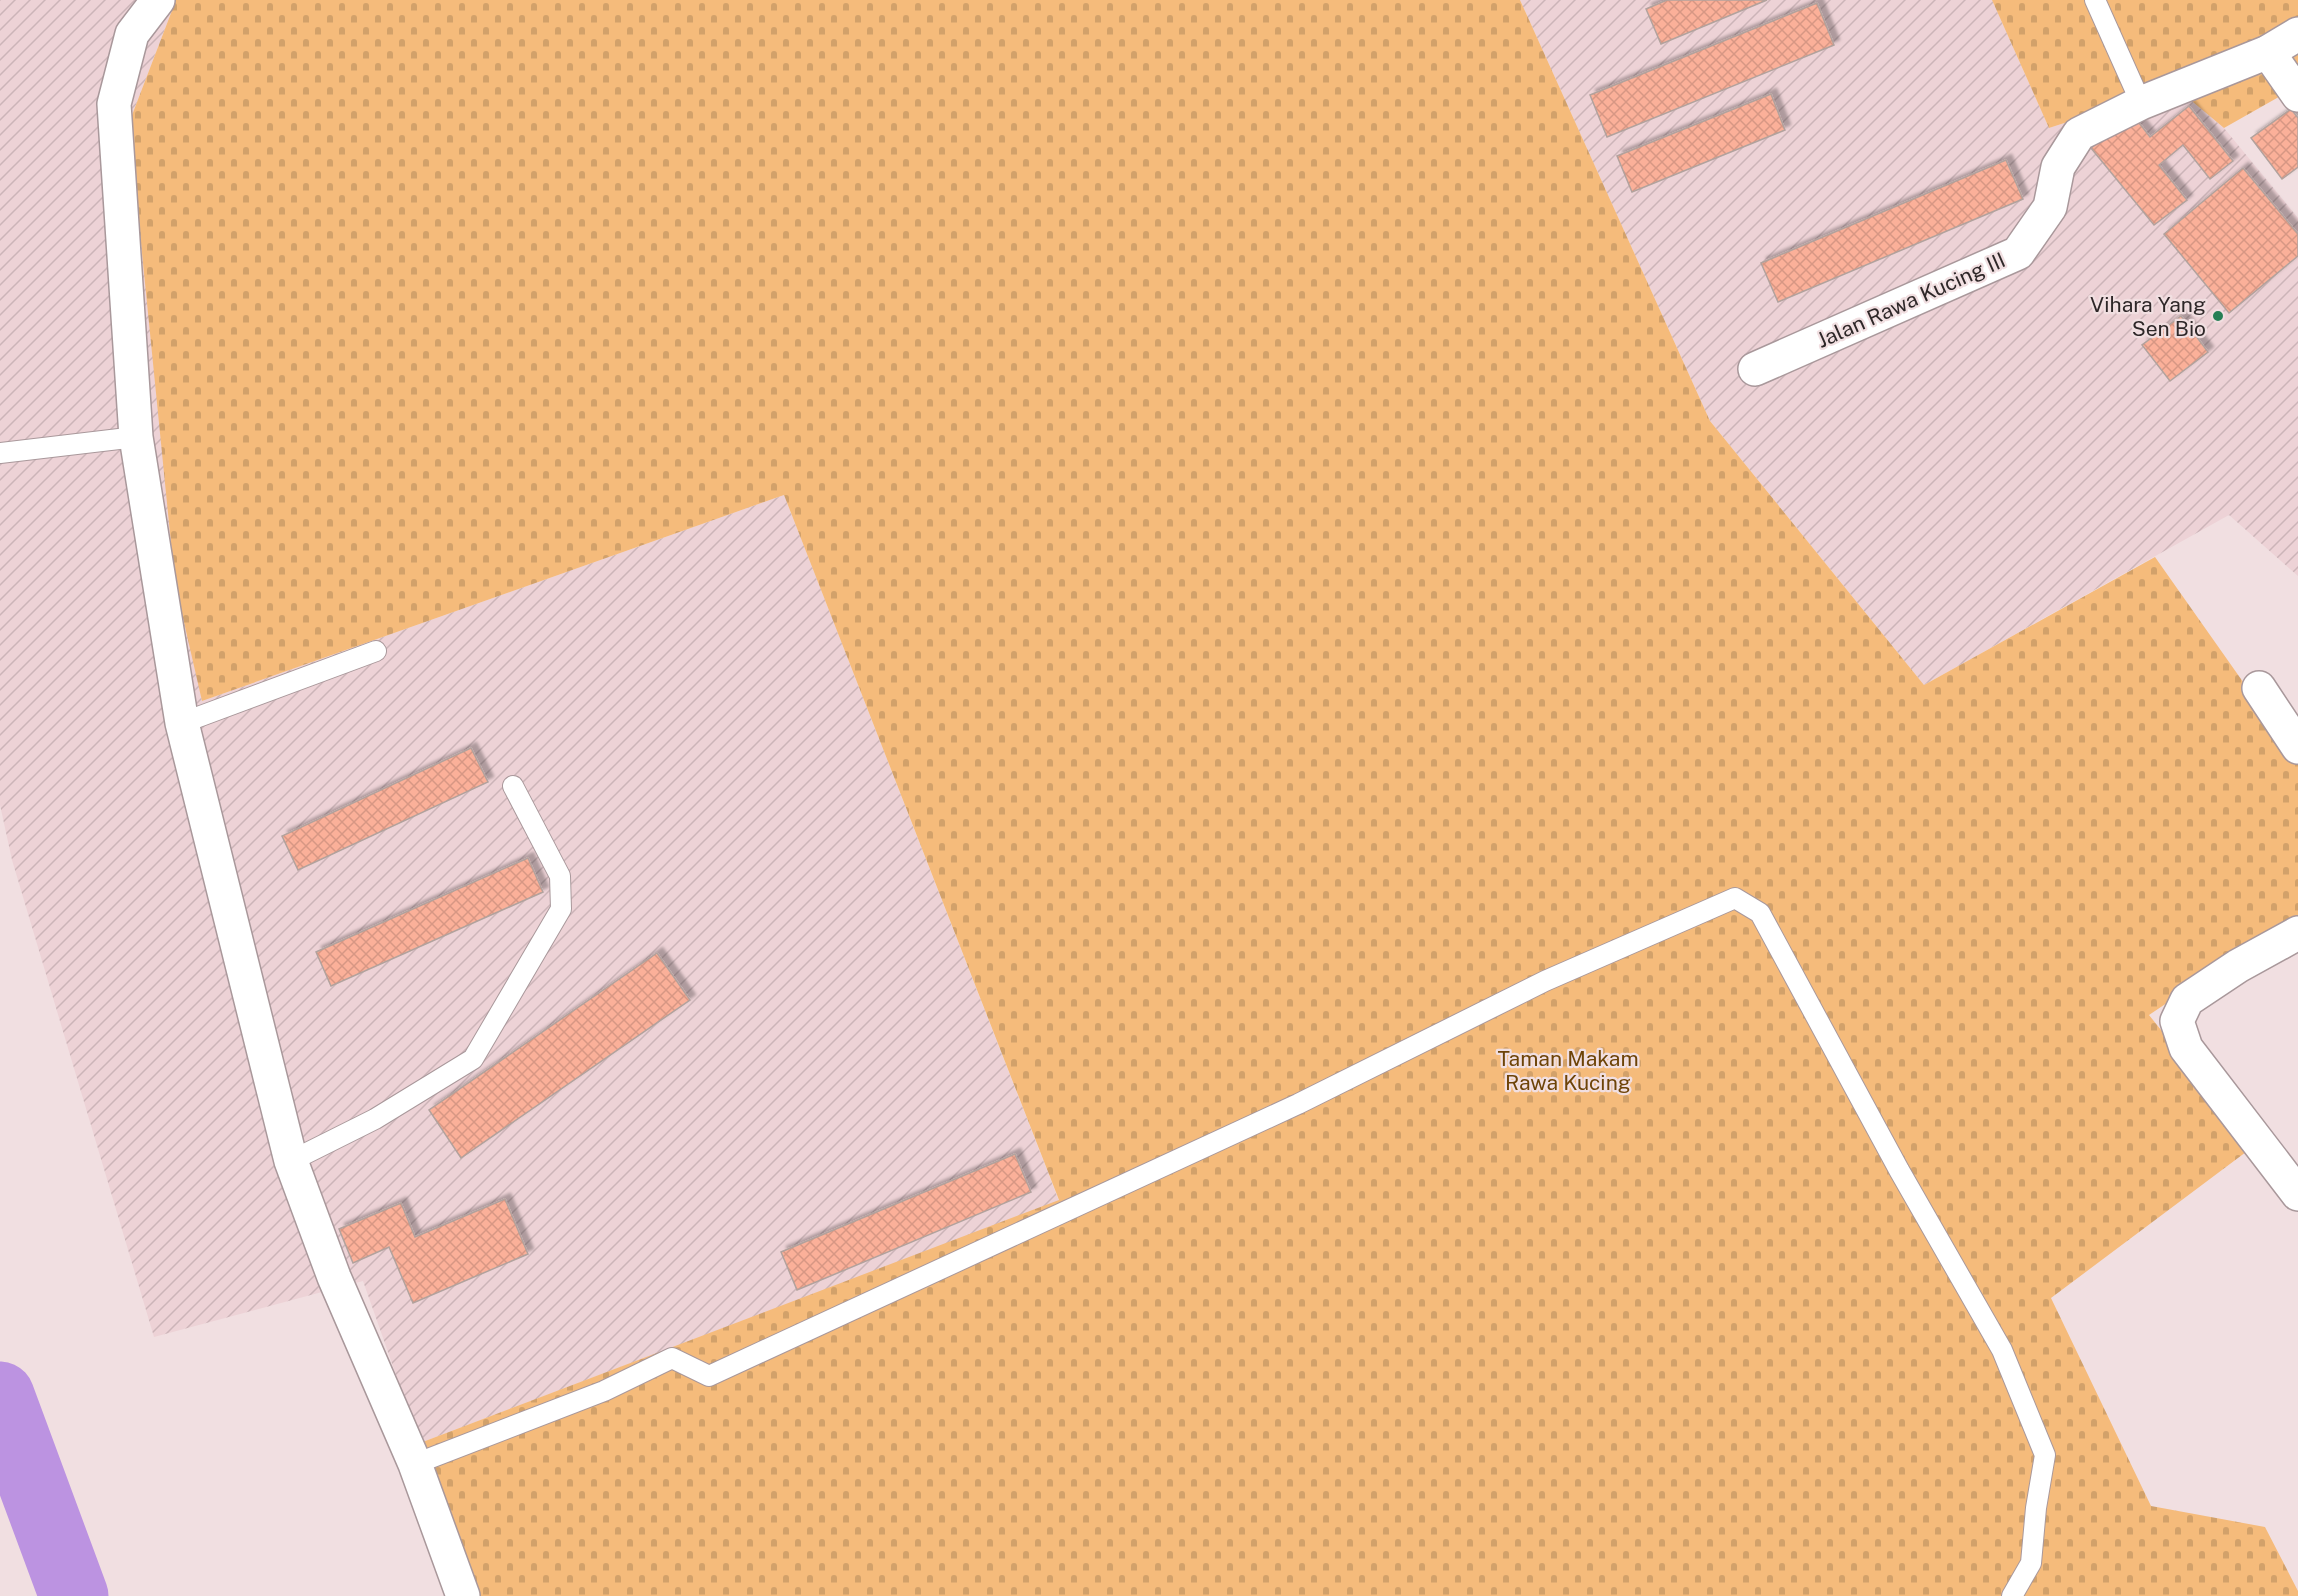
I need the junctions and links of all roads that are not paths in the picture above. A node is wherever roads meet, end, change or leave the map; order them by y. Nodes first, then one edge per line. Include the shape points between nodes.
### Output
1 (158, 0) edge
2 (2095, 0) edge
3 (2298, 34) edge
4 (2268, 52) junction
5 (2298, 95) edge
6 (2141, 103) junction
7 (1755, 369) dead end
8 (136, 437) junction
9 (0, 453) edge
10 (376, 651) dead end
11 (2259, 688) dead end
12 (182, 723) junction
13 (2298, 747) edge
14 (513, 786) dead end
15 (2298, 933) edge
16 (291, 1161) junction
17 (2298, 1194) edge
18 (416, 1464) junction
19 (463, 1596) edge
20 (2012, 1596) edge

1 - 8 street via 132,34 114,104
2 - 6 lane
3 - 4 street, Jalan Rawa Kucing III
4 - 5 street
4 - 6 street, Jalan Rawa Kucing III
6 - 7 street, Jalan Rawa Kucing III via 2079,134 2058,167 2050,207 2018,253
8 - 9 lane
8 - 12 street
10 - 12 lane
11 - 13 street
12 - 16 street
14 - 16 lane via 560,876 561,909 473,1059 375,1119
15 - 17 street via 2187,1000 2177,1021 2186,1048
16 - 18 street via 334,1278
18 - 19 street
18 - 20 lane via 604,1391 672,1358 709,1376 1298,1104 1545,981 1735,898 1761,913 1899,1170 2002,1350 2045,1455 2031,1563

